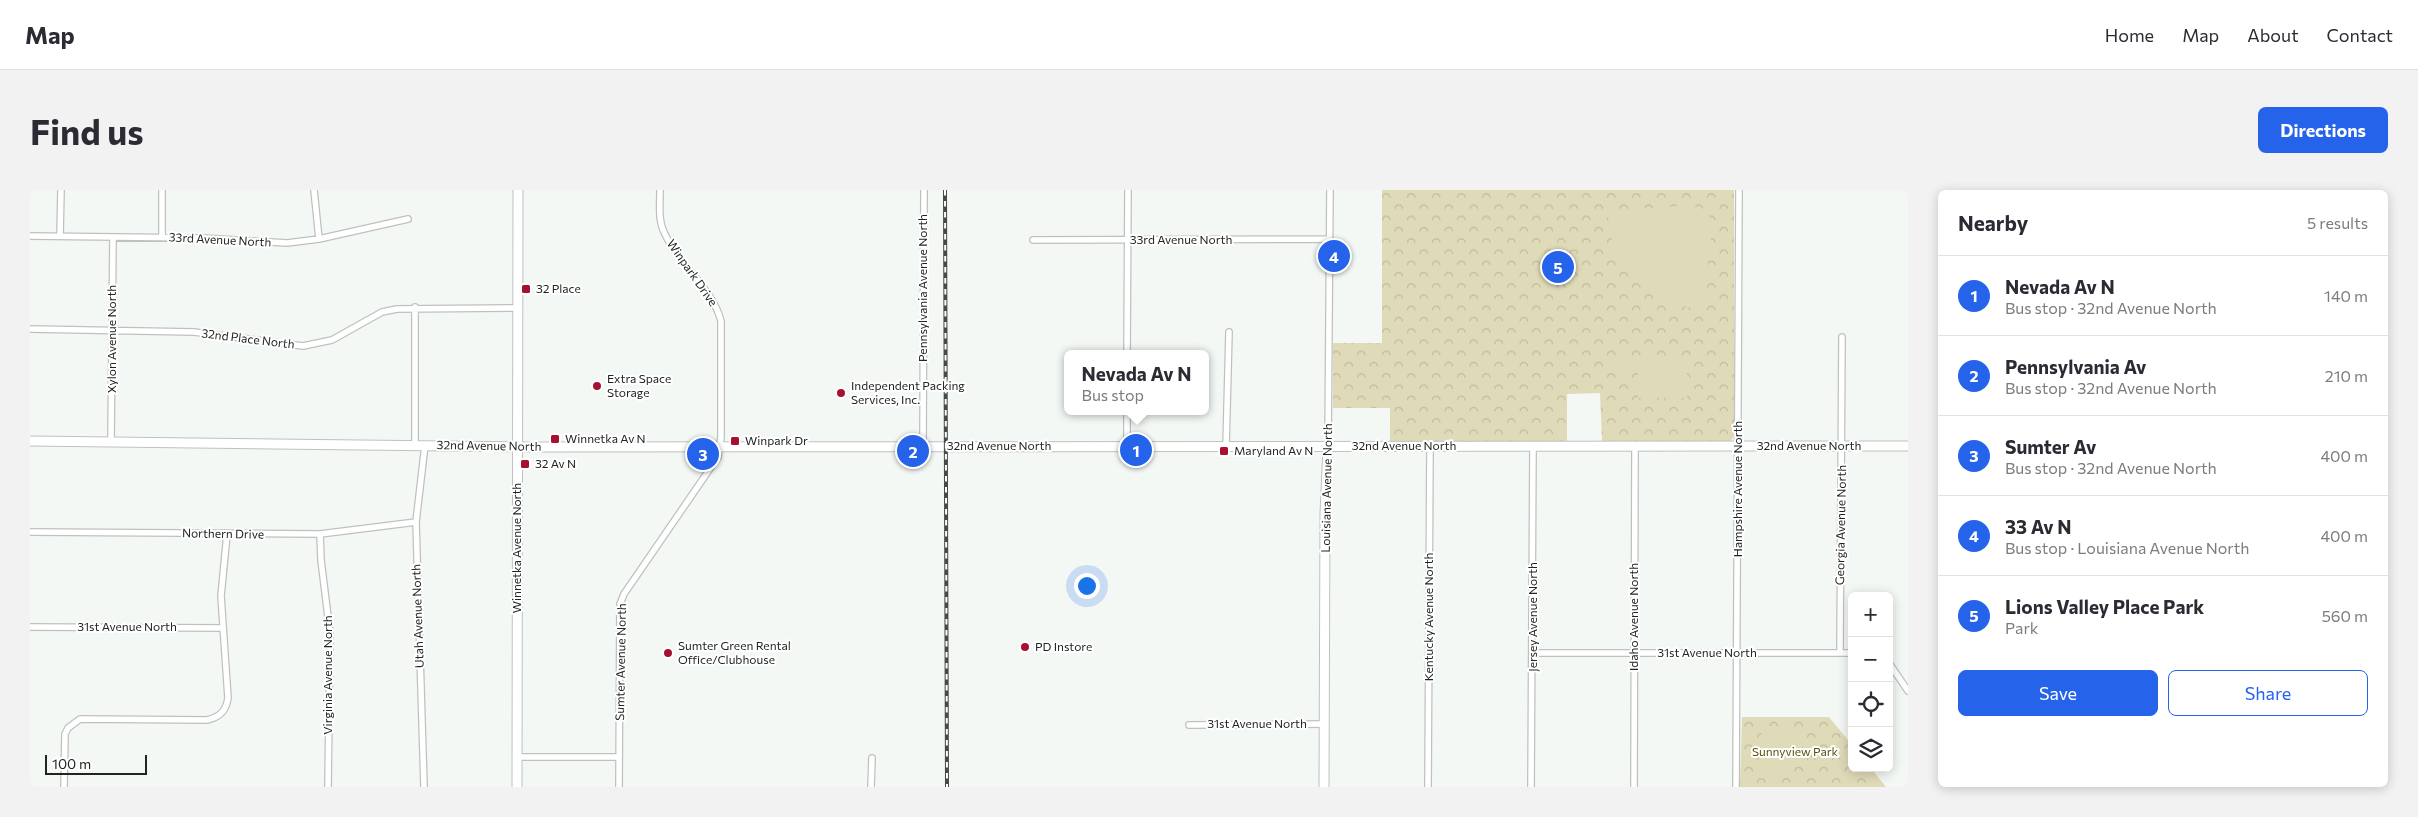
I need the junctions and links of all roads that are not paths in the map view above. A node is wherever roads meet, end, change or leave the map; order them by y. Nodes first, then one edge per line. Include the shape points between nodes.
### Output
1 (61, 190) edge
2 (162, 190) edge
3 (314, 190) edge
4 (518, 190) edge
5 (660, 190) edge
6 (924, 190) edge
7 (1128, 190) edge
8 (1330, 190) edge
9 (1739, 190) edge
10 (408, 219) dead end
11 (30, 236) edge
12 (60, 236) junction
13 (112, 236) junction
14 (162, 237) junction
15 (319, 239) junction
16 (1329, 239) junction
17 (1032, 240) dead end
18 (1128, 240) junction
19 (415, 307) junction
20 (518, 308) junction
21 (30, 328) edge
22 (112, 329) junction
23 (1229, 332) dead end
24 (1842, 338) dead end
25 (1127, 350) edge
26 (1127, 415) edge
27 (30, 441) edge
28 (111, 442) junction
29 (414, 445) junction
30 (425, 445) junction
31 (517, 446) junction
32 (720, 446) junction
33 (923, 446) junction
34 (1430, 446) junction
35 (1533, 446) junction
36 (1635, 446) junction
37 (1842, 446) junction
38 (1908, 446) edge
39 (1127, 447) junction
40 (1226, 447) junction
41 (1328, 447) junction
42 (1739, 447) junction
43 (416, 522) junction
44 (30, 532) edge
45 (227, 534) junction
46 (320, 534) junction
47 (30, 626) edge
48 (223, 628) junction
49 (1737, 652) junction
50 (1840, 652) junction
51 (1848, 652) edge
52 (1533, 653) junction
53 (1634, 653) junction
54 (1893, 669) edge
55 (1908, 691) edge
56 (1324, 724) junction
57 (1189, 725) dead end
58 (517, 757) junction
59 (619, 757) junction
60 (872, 758) dead end
61 (64, 787) edge
62 (328, 787) edge
63 (424, 787) edge
64 (517, 787) edge
65 (619, 787) edge
66 (872, 787) edge
67 (1324, 787) edge
68 (1428, 787) edge
69 (1531, 787) edge
70 (1634, 787) edge
71 (1736, 787) edge

1 - 12 street
2 - 14 street
3 - 15 street
4 - 20 street, Winnetka Avenue North
5 - 32 street, Winpark Drive via 664,233 714,304 721,321
6 - 33 street, Pennsylvania Avenue North
7 - 18 street
8 - 16 street, Louisiana Avenue North
9 - 42 street, Hampshire Avenue North
10 - 15 street, 33rd Avenue North
11 - 12 street, 33rd Avenue North
12 - 13 street, 33rd Avenue North
13 - 14 street, 33rd Avenue North
13 - 22 street, Xylon Avenue North
14 - 15 street, 33rd Avenue North via 287,243
16 - 18 street, 33rd Avenue North
16 - 41 street, Louisiana Avenue North
17 - 18 street, 33rd Avenue North
18 - 25 street
19 - 20 street, 32nd Place North
19 - 22 street, 32nd Place North via 382,312 332,340 303,346 194,332
19 - 29 street
20 - 31 street, Winnetka Avenue North
21 - 22 street, 32nd Place North
22 - 28 street, Xylon Avenue North
23 - 40 street
24 - 37 street, Georgia Avenue North
26 - 39 street
27 - 28 street, 32nd Avenue North
28 - 29 street, 32nd Avenue North
29 - 30 street, 32nd Avenue North
30 - 31 street, 32nd Avenue North
30 - 43 street, Utah Avenue North
31 - 32 street, 32nd Avenue North
31 - 58 street, Winnetka Avenue North
32 - 33 street, 32nd Avenue North
32 - 59 street, Sumter Avenue North via 718,457 620,604
33 - 39 street, 32nd Avenue North
34 - 35 street, 32nd Avenue North
34 - 41 street, 32nd Avenue North
34 - 68 street, Kentucky Avenue North
35 - 36 street, 32nd Avenue North
35 - 52 street, Jersey Avenue North
36 - 42 street, 32nd Avenue North
36 - 53 street, Idaho Avenue North
37 - 38 street, 32nd Avenue North
37 - 42 street, 32nd Avenue North
37 - 50 street, Georgia Avenue North
39 - 40 street, 32nd Avenue North
40 - 41 street, 32nd Avenue North
41 - 56 street, Louisiana Avenue North
42 - 49 street, Hampshire Avenue North
43 - 46 street, Northern Drive
43 - 63 street, Utah Avenue North
44 - 45 street, Northern Drive
45 - 46 street, Northern Drive
45 - 48 street
46 - 62 street, Virginia Avenue North via 320,560 330,633
47 - 48 street, 31st Avenue North
48 - 61 street via 228,698 220,715 207,720 80,719 65,734
49 - 50 street, 31st Avenue North
49 - 53 street, 31st Avenue North
49 - 71 street, Hampshire Avenue North
50 - 51 street, 31st Avenue North
52 - 53 street, 31st Avenue North
52 - 69 street, Jersey Avenue North
53 - 70 street, Idaho Avenue North
54 - 55 street
56 - 57 street, 31st Avenue North
56 - 67 street, Louisiana Avenue North
58 - 59 street
58 - 64 street, Winnetka Avenue North
59 - 65 street, Sumter Avenue North
60 - 66 street

